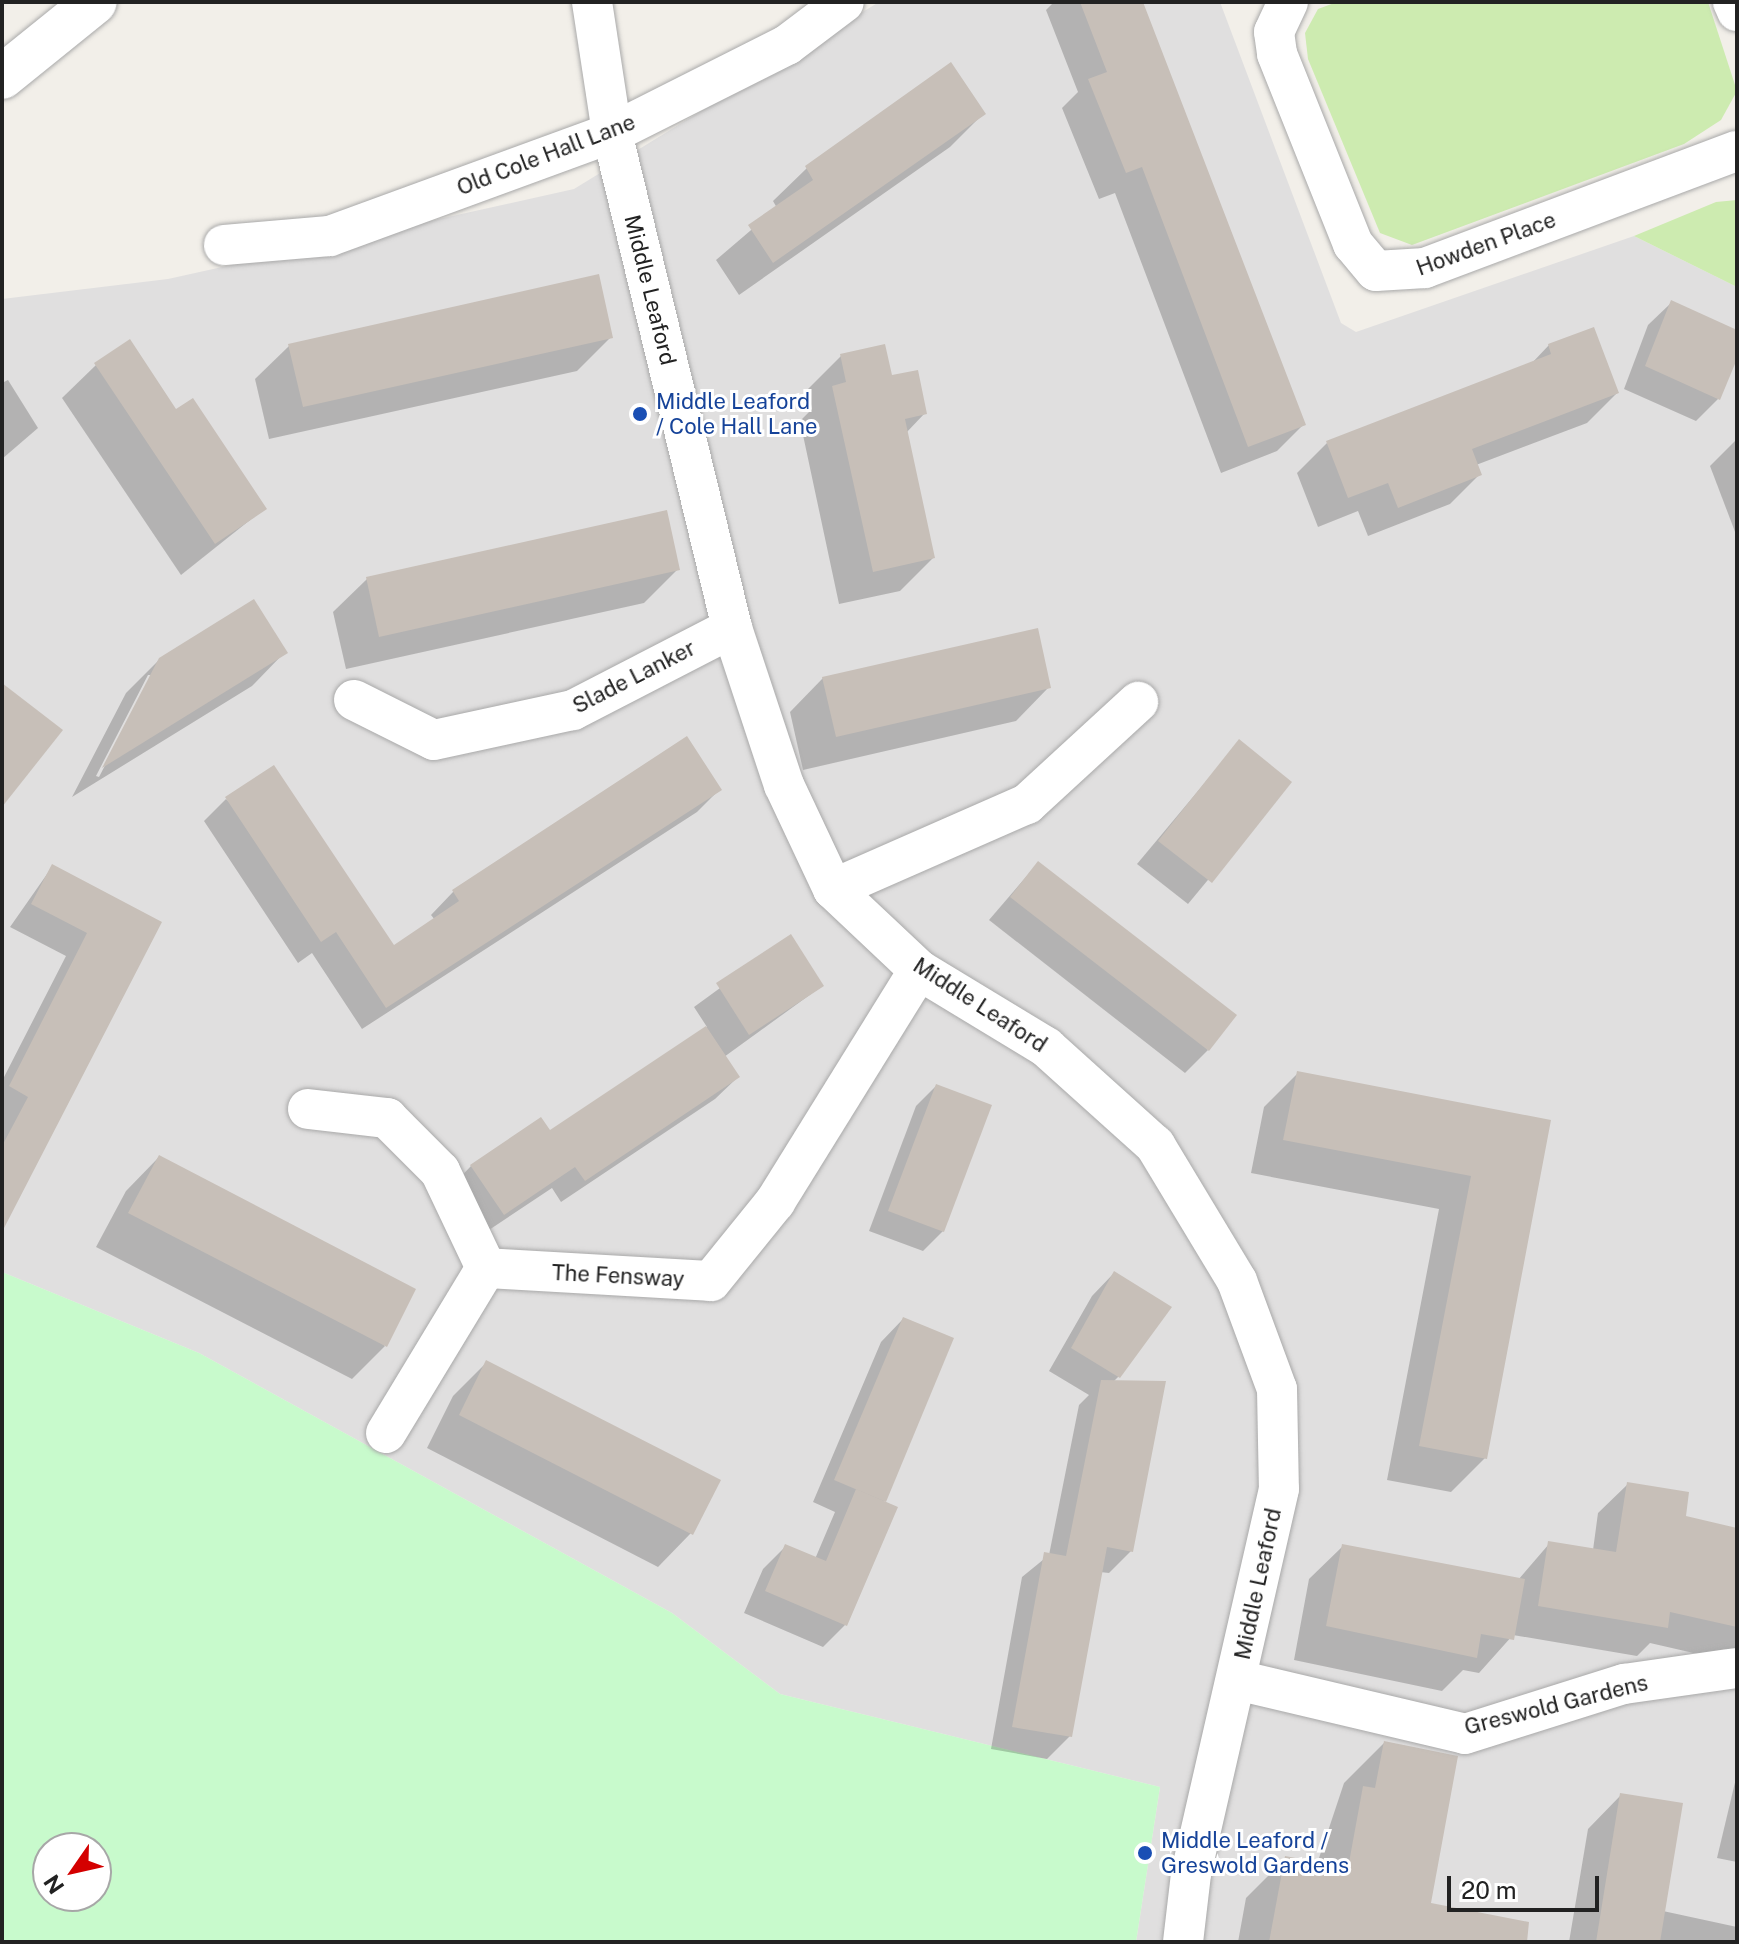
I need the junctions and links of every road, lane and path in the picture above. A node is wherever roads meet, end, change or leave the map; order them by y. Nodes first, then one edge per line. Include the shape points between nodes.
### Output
1 (95, 2) edge
2 (592, 2) edge
3 (844, 2) edge
4 (1288, 2) edge
5 (1733, 2) edge
6 (1737, 11) edge
7 (2, 77) edge
8 (612, 133) junction
9 (1737, 151) edge
10 (224, 245) dead end
11 (732, 628) junction
12 (354, 700) dead end
13 (1138, 702) dead end
14 (833, 889) junction
15 (919, 970) junction
16 (308, 1109) dead end
17 (486, 1268) junction
18 (386, 1433) dead end
19 (1737, 1668) edge
20 (1237, 1680) junction
21 (1183, 1942) edge

1 - 7 street
2 - 8 street, Middle Leaford
3 - 8 street, Old Cole Hall Lane via 787,45
4 - 9 street, Howden Place via 1274,32 1277,54 1353,244 1376,271 1425,268
5 - 6 street
8 - 10 street, Old Cole Hall Lane via 330,236
8 - 11 street, Middle Leaford
11 - 12 street, Slade Lanker via 573,710 434,740
11 - 14 street, Middle Leaford via 784,785
13 - 14 street via 1027,804
14 - 15 street, Middle Leaford
15 - 17 street, The Fensway via 775,1202 711,1281
15 - 20 street, Middle Leaford via 1046,1047 1155,1145 1237,1281 1277,1389 1279,1489
16 - 17 street via 387,1118 440,1171
17 - 18 street
19 - 20 street, Greswold Gardens via 1624,1684 1465,1734
20 - 21 street, Middle Leaford

